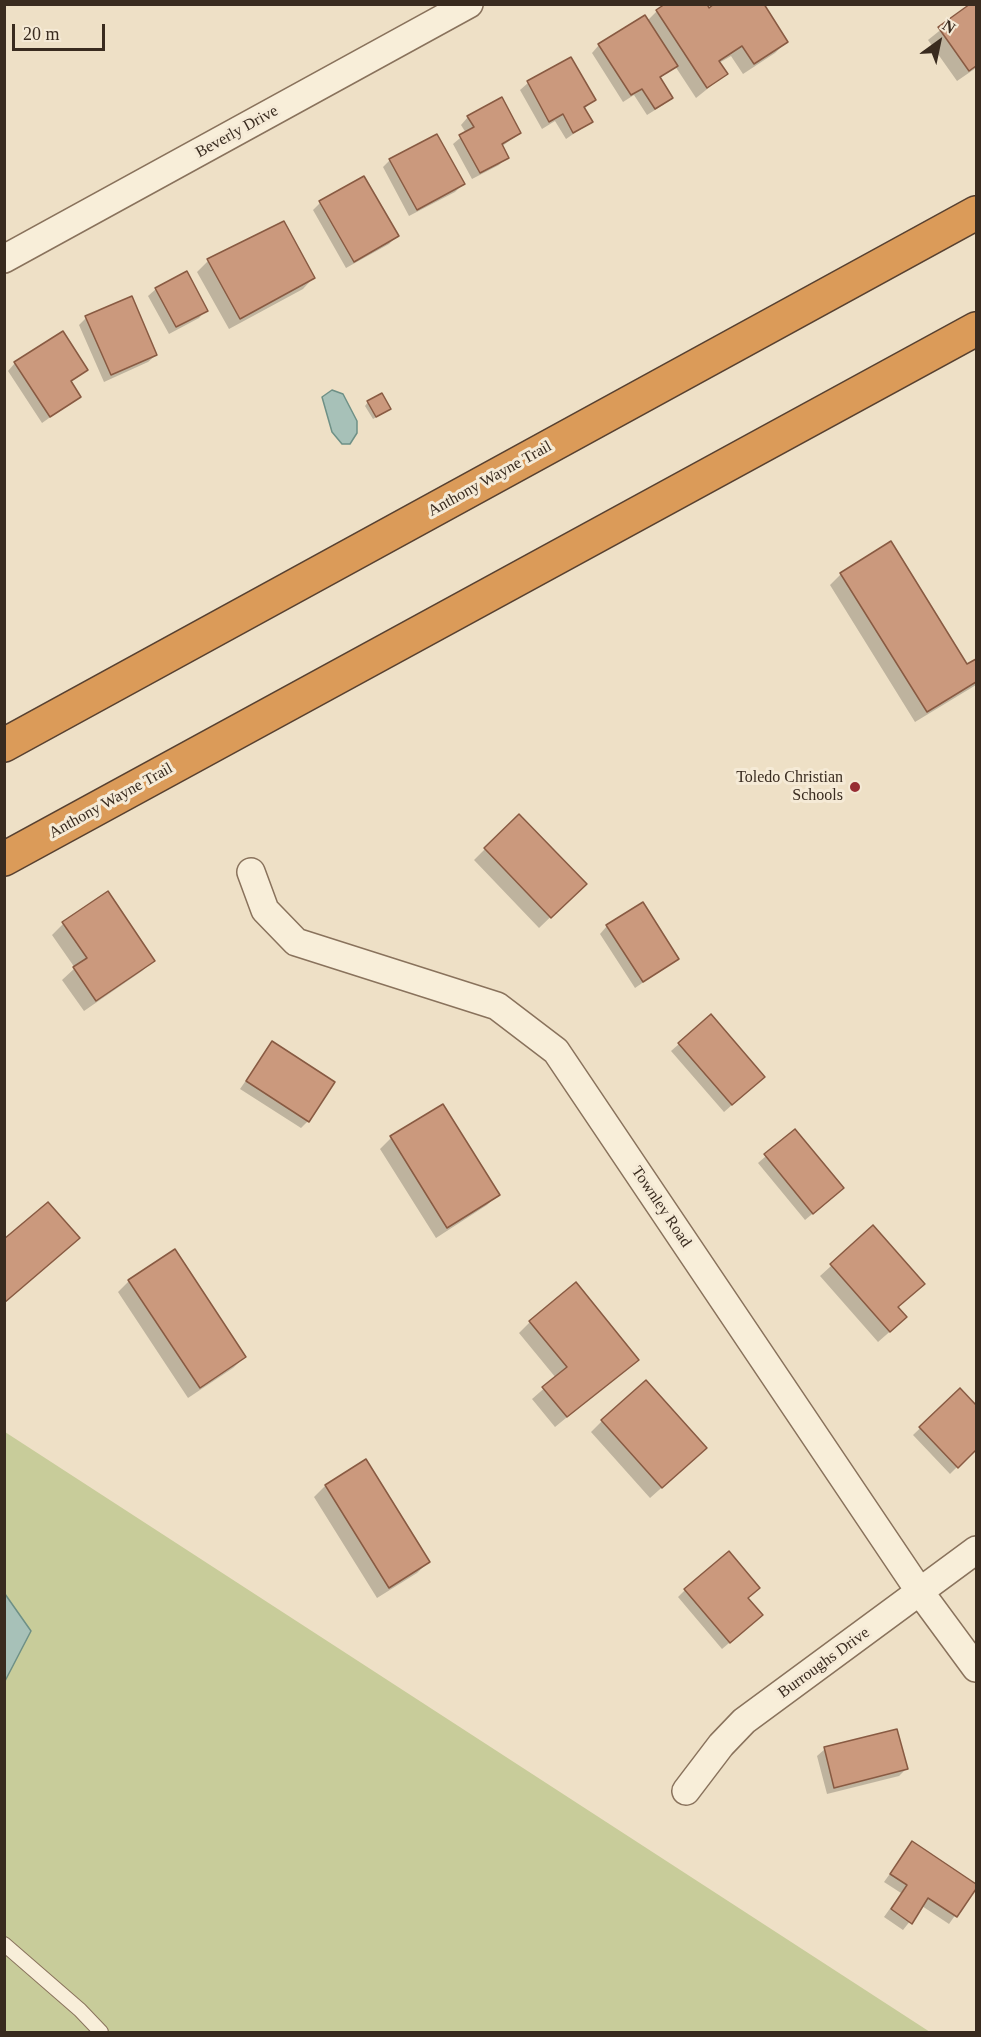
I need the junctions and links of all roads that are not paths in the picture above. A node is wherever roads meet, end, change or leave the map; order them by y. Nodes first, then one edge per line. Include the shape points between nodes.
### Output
1 (470, 4) edge
2 (976, 213) edge
3 (4, 260) edge
4 (976, 329) edge
5 (4, 745) edge
6 (4, 859) edge
7 (251, 872) dead end
8 (976, 1550) edge
9 (920, 1592) junction
10 (976, 1668) edge
11 (686, 1791) dead end
12 (4, 1944) edge
13 (101, 2032) edge

1 - 3 street, Beverly Drive
2 - 5 highway, Anthony Wayne Trail
4 - 6 highway, Anthony Wayne Trail
7 - 9 street, Townley Road via 265,910 296,942 497,1006 556,1051
8 - 9 street, Burroughs Drive
9 - 10 street, Townley Road
9 - 11 street, Burroughs Drive via 744,1721
12 - 13 lane

